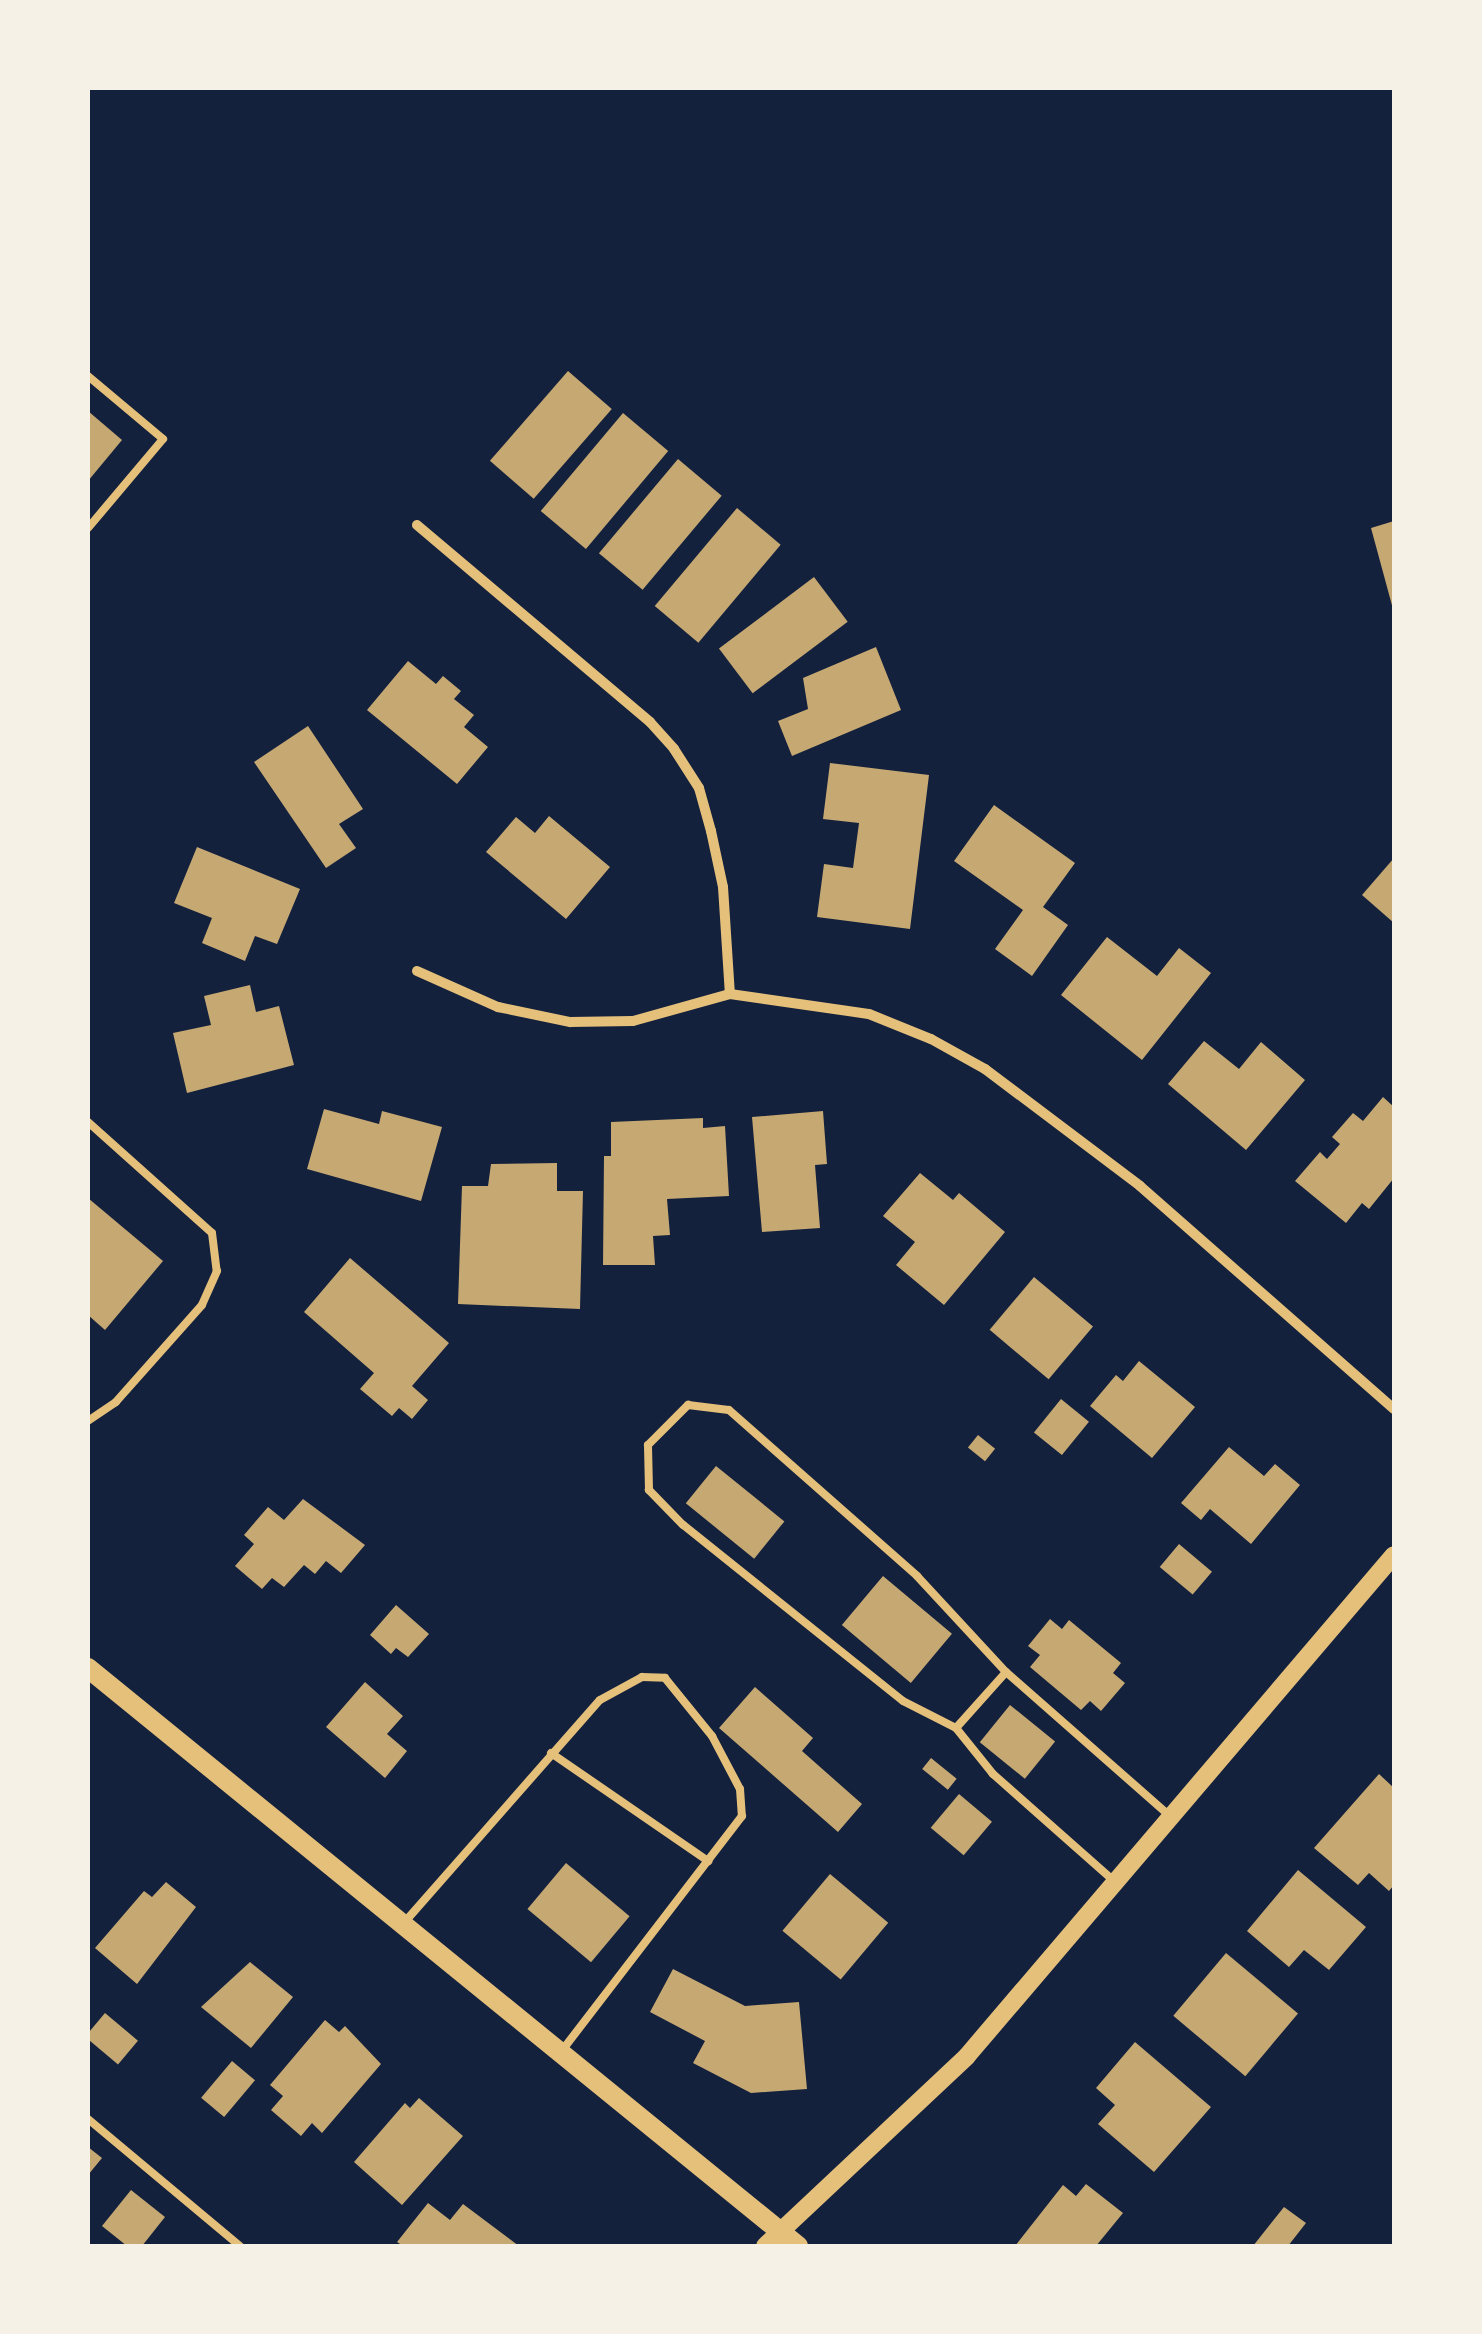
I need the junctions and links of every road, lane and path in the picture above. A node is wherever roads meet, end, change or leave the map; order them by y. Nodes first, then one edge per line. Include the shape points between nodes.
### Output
1 (88, 376) edge
2 (417, 525) dead end
3 (88, 528) edge
4 (417, 971) dead end
5 (730, 994) junction
6 (88, 1122) edge
7 (1394, 1409) edge
8 (88, 1421) edge
9 (1394, 1555) edge
10 (88, 1668) edge
11 (1006, 1672) junction
12 (956, 1728) junction
13 (551, 1753) junction
14 (1171, 1817) junction
15 (708, 1861) junction
16 (1115, 1882) junction
17 (402, 1924) junction
18 (560, 2052) junction
19 (88, 2119) edge
20 (773, 2239) edge
21 (240, 2246) edge
22 (798, 2246) edge

1 - 3 lane via 163,439
2 - 5 street via 674,749 699,788 711,831 723,888
4 - 5 street via 498,1007 570,1022 633,1022
5 - 7 street via 869,1014 985,1069 1140,1186
6 - 8 lane via 212,1233 217,1271 202,1305 116,1402
9 - 14 street
10 - 17 main road
11 - 12 lane
11 - 12 lane via 917,1576 729,1410 688,1405 648,1445 649,1490 683,1525 903,1701
11 - 14 lane
12 - 16 lane via 993,1774
13 - 15 lane
13 - 15 lane via 620,1684 665,1678 712,1736 740,1789 742,1816
13 - 17 lane
14 - 16 street
15 - 18 lane
16 - 20 street via 968,2056
17 - 18 main road
18 - 20 main road
19 - 21 lane
20 - 22 main road

